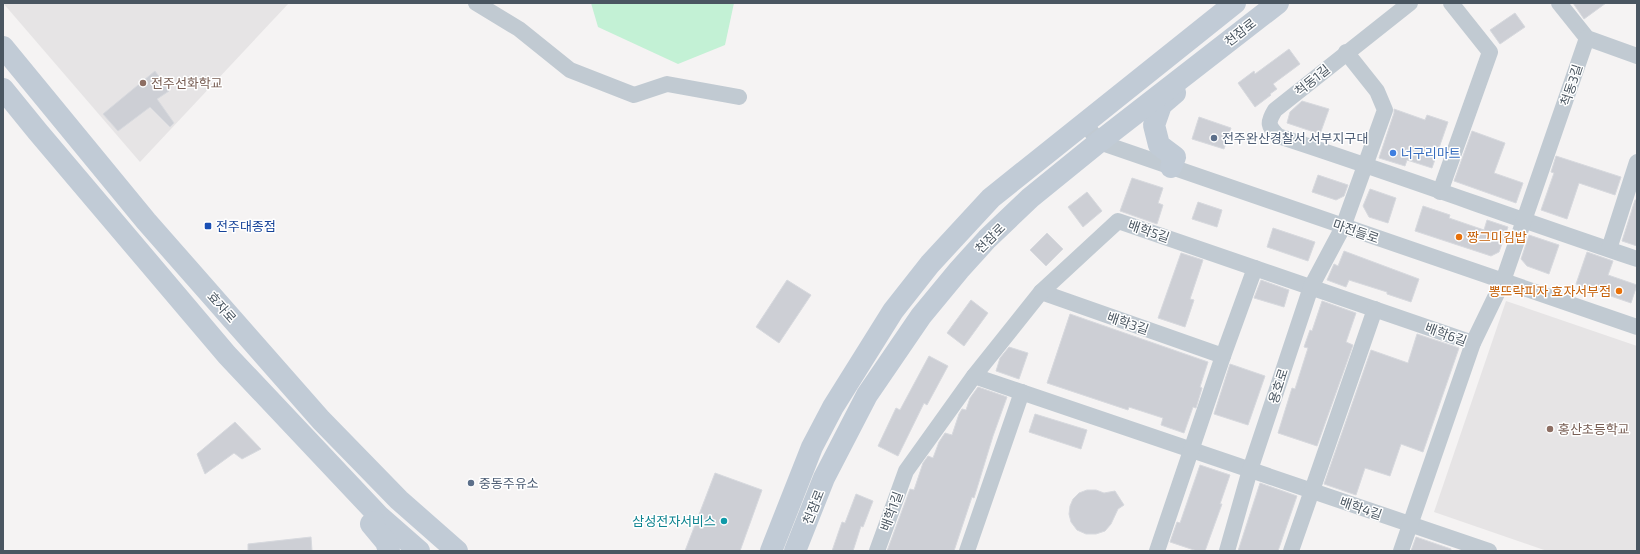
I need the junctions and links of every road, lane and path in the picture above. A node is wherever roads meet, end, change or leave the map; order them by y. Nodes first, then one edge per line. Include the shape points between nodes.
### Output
1 (476, 3) edge
2 (1235, 3) edge
3 (1278, 3) edge
4 (1410, 3) edge
5 (1451, 3) edge
6 (1559, 3) edge
7 (1587, 38) junction
8 (3, 47) edge
9 (1346, 52) junction
10 (1637, 56) edge
11 (1174, 84) junction
12 (3, 89) edge
13 (739, 97) dead end
14 (1084, 122) junction
15 (1099, 142) junction
16 (1637, 162) edge
17 (1366, 165) junction
18 (1171, 167) junction
19 (1440, 192) junction
20 (1525, 220) junction
21 (1343, 227) junction
22 (1609, 250) junction
23 (1637, 259) edge
24 (1256, 268) junction
25 (1503, 281) junction
26 (1311, 287) junction
27 (1041, 292) junction
28 (1375, 309) junction
29 (1637, 327) edge
30 (1473, 343) junction
31 (1223, 356) junction
32 (974, 376) junction
33 (1022, 392) junction
34 (1191, 450) junction
35 (1250, 470) junction
36 (1312, 491) junction
37 (379, 516) junction
38 (1410, 524) junction
39 (454, 550) edge
40 (389, 551) edge
41 (419, 551) edge
42 (771, 551) edge
43 (795, 551) edge
44 (877, 551) edge
45 (967, 551) edge
46 (1157, 551) edge
47 (1226, 551) edge
48 (1291, 551) edge
49 (1400, 551) edge
50 (1489, 551) edge

1 - 13 street via 519,29 570,70 634,96 667,84
2 - 14 street, 천잠로
3 - 11 street, 천잠로
4 - 9 street
5 - 19 street via 1490,52
6 - 7 street
7 - 10 street
7 - 20 street, 척동3길
8 - 39 street, 효자로 via 146,221 321,420 399,500
9 - 17 street via 1377,91 1385,110
9 - 17 street, 척동1길 via 1275,110 1269,119 1270,128 1278,136
11 - 15 street, 천잠로
11 - 18 street via 1178,91 1162,105 1154,125 1159,145 1175,156
12 - 37 street via 226,355
14 - 15 street
14 - 42 street, 천잠로 via 991,198 930,264 893,311 833,407 812,447
15 - 18 street, 마전들로
15 - 43 street, 천잠로 via 1030,198 987,239 921,316 867,395 824,478
16 - 22 street
17 - 19 street, 척동1길
17 - 21 street, 용호로
18 - 21 street, 마전들로
19 - 20 street, 척동1길
20 - 22 street, 척동1길
20 - 25 street
21 - 25 street, 마전들로
21 - 26 street, 용호로
22 - 23 street, 척동1길
24 - 26 street, 배학5길
24 - 27 street, 배학5길 via 1118,221
24 - 31 street
25 - 29 street, 마전들로
25 - 30 street
26 - 28 street, 배학6길
26 - 35 street, 용호로
27 - 31 street, 배학3길
27 - 32 street
28 - 30 street, 배학6길
28 - 36 street
30 - 38 street, 배학6길
31 - 34 street
32 - 33 street
32 - 44 street, 배학1길 via 906,471
33 - 34 street
33 - 45 street
34 - 35 street
34 - 46 street
35 - 36 street, 배학4길
35 - 47 street, 용호로
36 - 38 street, 배학4길
36 - 48 street
37 - 40 street via 371,524 386,542
37 - 41 street
38 - 49 street
38 - 50 street, 배학4길

